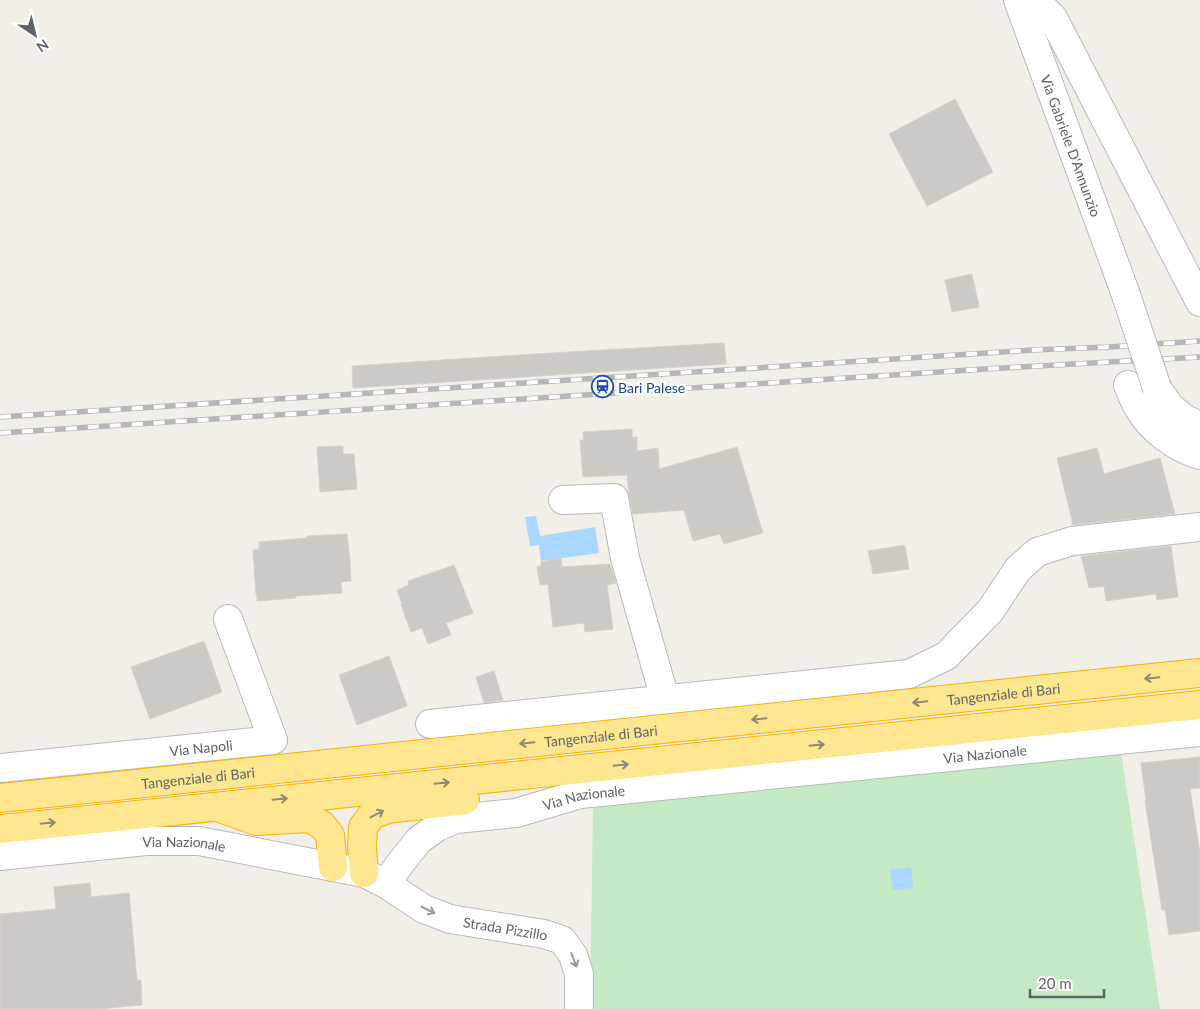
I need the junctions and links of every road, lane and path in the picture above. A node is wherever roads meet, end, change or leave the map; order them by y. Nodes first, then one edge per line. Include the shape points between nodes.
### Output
1 (1018, 0) edge
2 (1032, 0) edge
3 (1200, 302) edge
4 (1128, 385) dead end
5 (1200, 426) edge
6 (1200, 455) edge
7 (563, 500) dead end
8 (1200, 527) edge
9 (228, 619) dead end
10 (1200, 673) edge
11 (665, 699) junction
12 (1200, 705) edge
13 (430, 724) dead end
14 (1200, 732) edge
15 (0, 768) edge
16 (593, 768) junction
17 (0, 798) edge
18 (214, 806) junction
19 (0, 829) edge
20 (0, 856) edge
21 (333, 867) junction
22 (375, 879) junction
23 (579, 1009) edge

1 - 5 street, Via Gabriele D'Annunzio, bridge via 1157,388 1170,407
2 - 3 street via 1053,18
4 - 6 street via 1138,408 1152,426 1172,442
7 - 11 street via 614,498 625,558
8 - 11 street via 1072,542 1037,552 1018,569 990,611 946,656 909,674
9 - 15 street, Via Napoli via 273,740
10 -> 17 highway, Tangenziale di Bari
11 - 13 street
16 -> 12 highway
14 - 22 street, Via Nazionale via 580,794 516,813 456,819 419,840 400,865
18 -> 16 highway
22 -> 16 highway via 362,846 363,827 372,815 387,809 505,795
19 -> 18 highway
18 - 21 highway via 256,821 309,818 322,825 330,835
20 - 21 street, Via Nazionale via 146,841 199,841
21 - 22 street, Via Nazionale
22 -> 23 street, Strada Pizzillo via 424,909 450,919 544,934 562,940 573,955 579,974

